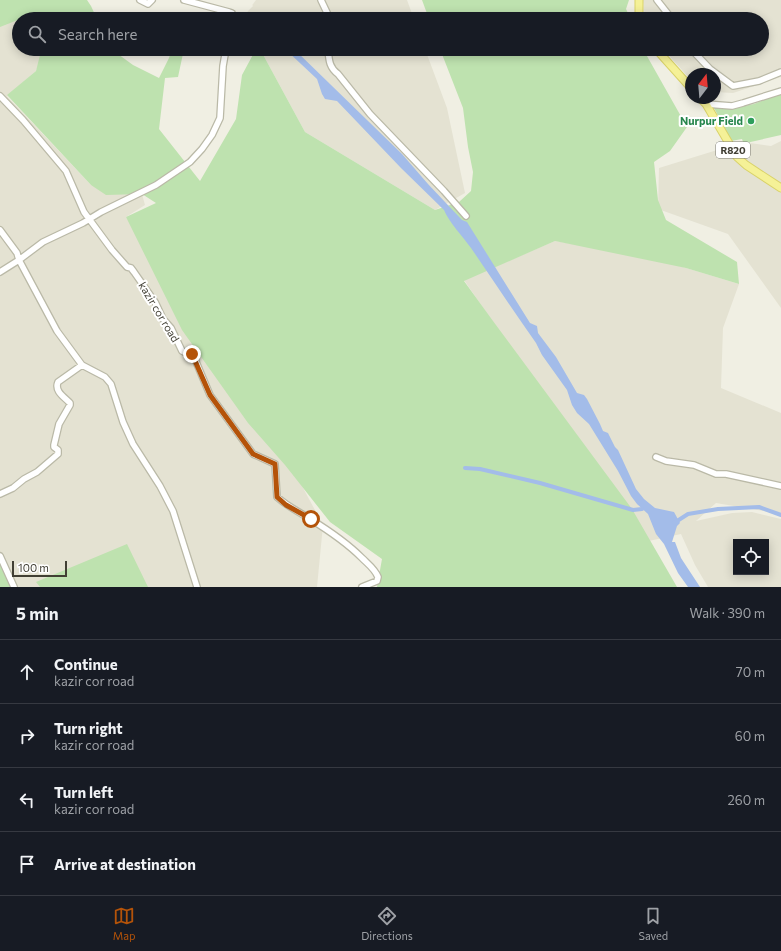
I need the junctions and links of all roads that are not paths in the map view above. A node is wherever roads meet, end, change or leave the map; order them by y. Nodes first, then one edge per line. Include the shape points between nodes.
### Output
1 (140, 0) edge
2 (152, 0) edge
3 (184, 0) edge
4 (321, 0) edge
5 (639, 0) edge
6 (657, 0) edge
7 (229, 12) edge
8 (327, 12) edge
9 (639, 12) edge
10 (666, 12) edge
11 (225, 56) edge
12 (328, 56) edge
13 (662, 56) edge
14 (698, 56) edge
15 (781, 72) edge
16 (685, 81) edge
17 (781, 91) edge
18 (0, 96) edge
19 (706, 104) joint
20 (781, 188) edge
21 (466, 216) dead end
22 (89, 219) junction
23 (0, 230) edge
24 (19, 260) junction
25 (0, 272) edge
26 (82, 365) junction
27 (656, 457) dead end
28 (781, 486) edge
29 (0, 494) edge
30 (0, 556) edge
31 (14, 587) edge
32 (197, 587) edge
33 (362, 587) edge

1 - 2 street via 146,4
3 - 7 street
4 - 8 street
5 - 9 main road
6 - 10 street
11 - 22 street via 220,118 202,149 190,162 156,185
12 - 21 street via 332,70
13 - 16 main road
14 - 15 street via 733,86 759,81
17 - 19 street via 732,106
18 - 22 street via 24,120 66,171
19 - 20 main road, R820 via 737,157
22 - 24 street via 43,242
22 - 33 street, kazir cor road via 127,268 131,268 155,302 182,352 194,357 210,395 253,454 275,464 277,497 338,538 373,568 378,577 377,581
23 - 24 street via 17,253
24 - 25 street
24 - 26 street via 57,331
26 - 29 street via 57,385 57,389 70,403 59,424 54,445 58,454 37,472
26 - 32 street via 105,377 111,384 133,444 173,511
27 - 28 street via 694,465 716,474
30 - 31 street

